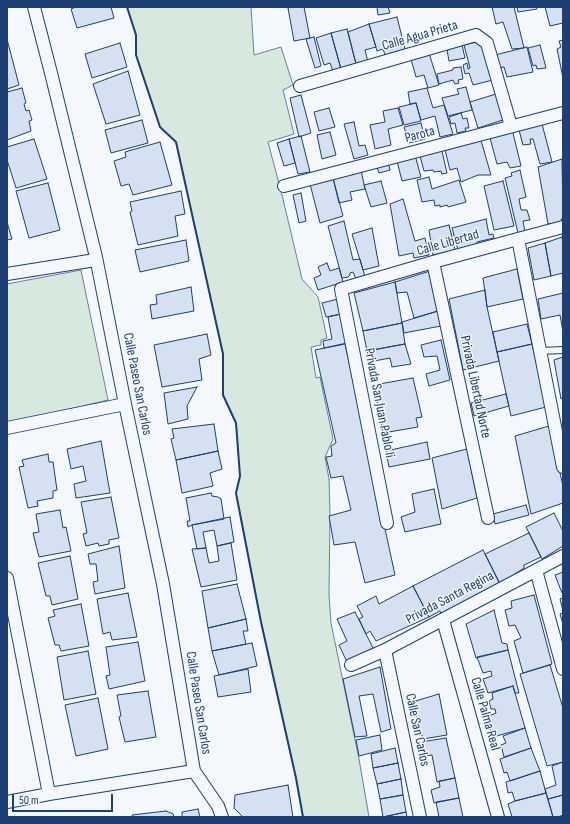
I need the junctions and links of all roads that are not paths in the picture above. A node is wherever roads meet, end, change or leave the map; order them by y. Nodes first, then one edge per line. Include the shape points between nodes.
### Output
1 (34, 7) edge
2 (300, 86) dead end
3 (563, 113) edge
4 (511, 126) junction
5 (284, 186) dead end
6 (563, 228) edge
7 (518, 239) junction
8 (96, 260) junction
9 (433, 262) junction
10 (7, 274) edge
11 (341, 289) joint
12 (563, 350) edge
13 (540, 351) junction
14 (125, 404) junction
15 (7, 428) edge
16 (563, 467) edge
17 (488, 518) dead end
18 (387, 523) dead end
19 (563, 556) edge
20 (536, 570) junction
21 (7, 578) edge
22 (443, 620) junction
23 (385, 650) junction
24 (351, 665) dead end
25 (563, 669) edge
26 (194, 771) junction
27 (49, 794) junction
28 (7, 802) edge
29 (222, 817) edge
30 (420, 817) edge
31 (498, 817) edge

1 - 8 street, Calle Paseo San Carlos
2 - 4 street, Calle Agua Prieta via 476,36 487,43
3 - 4 street, Parota
4 - 5 street, Parota
6 - 7 street, Calle Libertad
7 - 9 street, Calle Libertad
7 - 13 street
8 - 10 street
8 - 14 street, Calle Paseo San Carlos
9 - 11 street, Calle Libertad
9 - 17 street, Privada Libertad Norte
11 - 18 street, Privada San Juan Pablo Ii
12 - 13 lane
13 - 16 street
14 - 15 street
14 - 26 street, Calle Paseo San Carlos via 163,584
19 - 20 street, Privada Santa Regina
20 - 22 street, Privada Santa Regina
20 - 25 street
21 - 27 street
22 - 23 street, Privada Santa Regina
22 - 31 street, Calle Palma Real
23 - 24 street, Privada Santa Regina
23 - 30 street, Calle San Carlos
26 - 27 street, Calle Paseo San Carlos
26 - 29 street, Calle Paseo San Carlos via 218,806
27 - 28 street, Calle Paseo San Carlos

